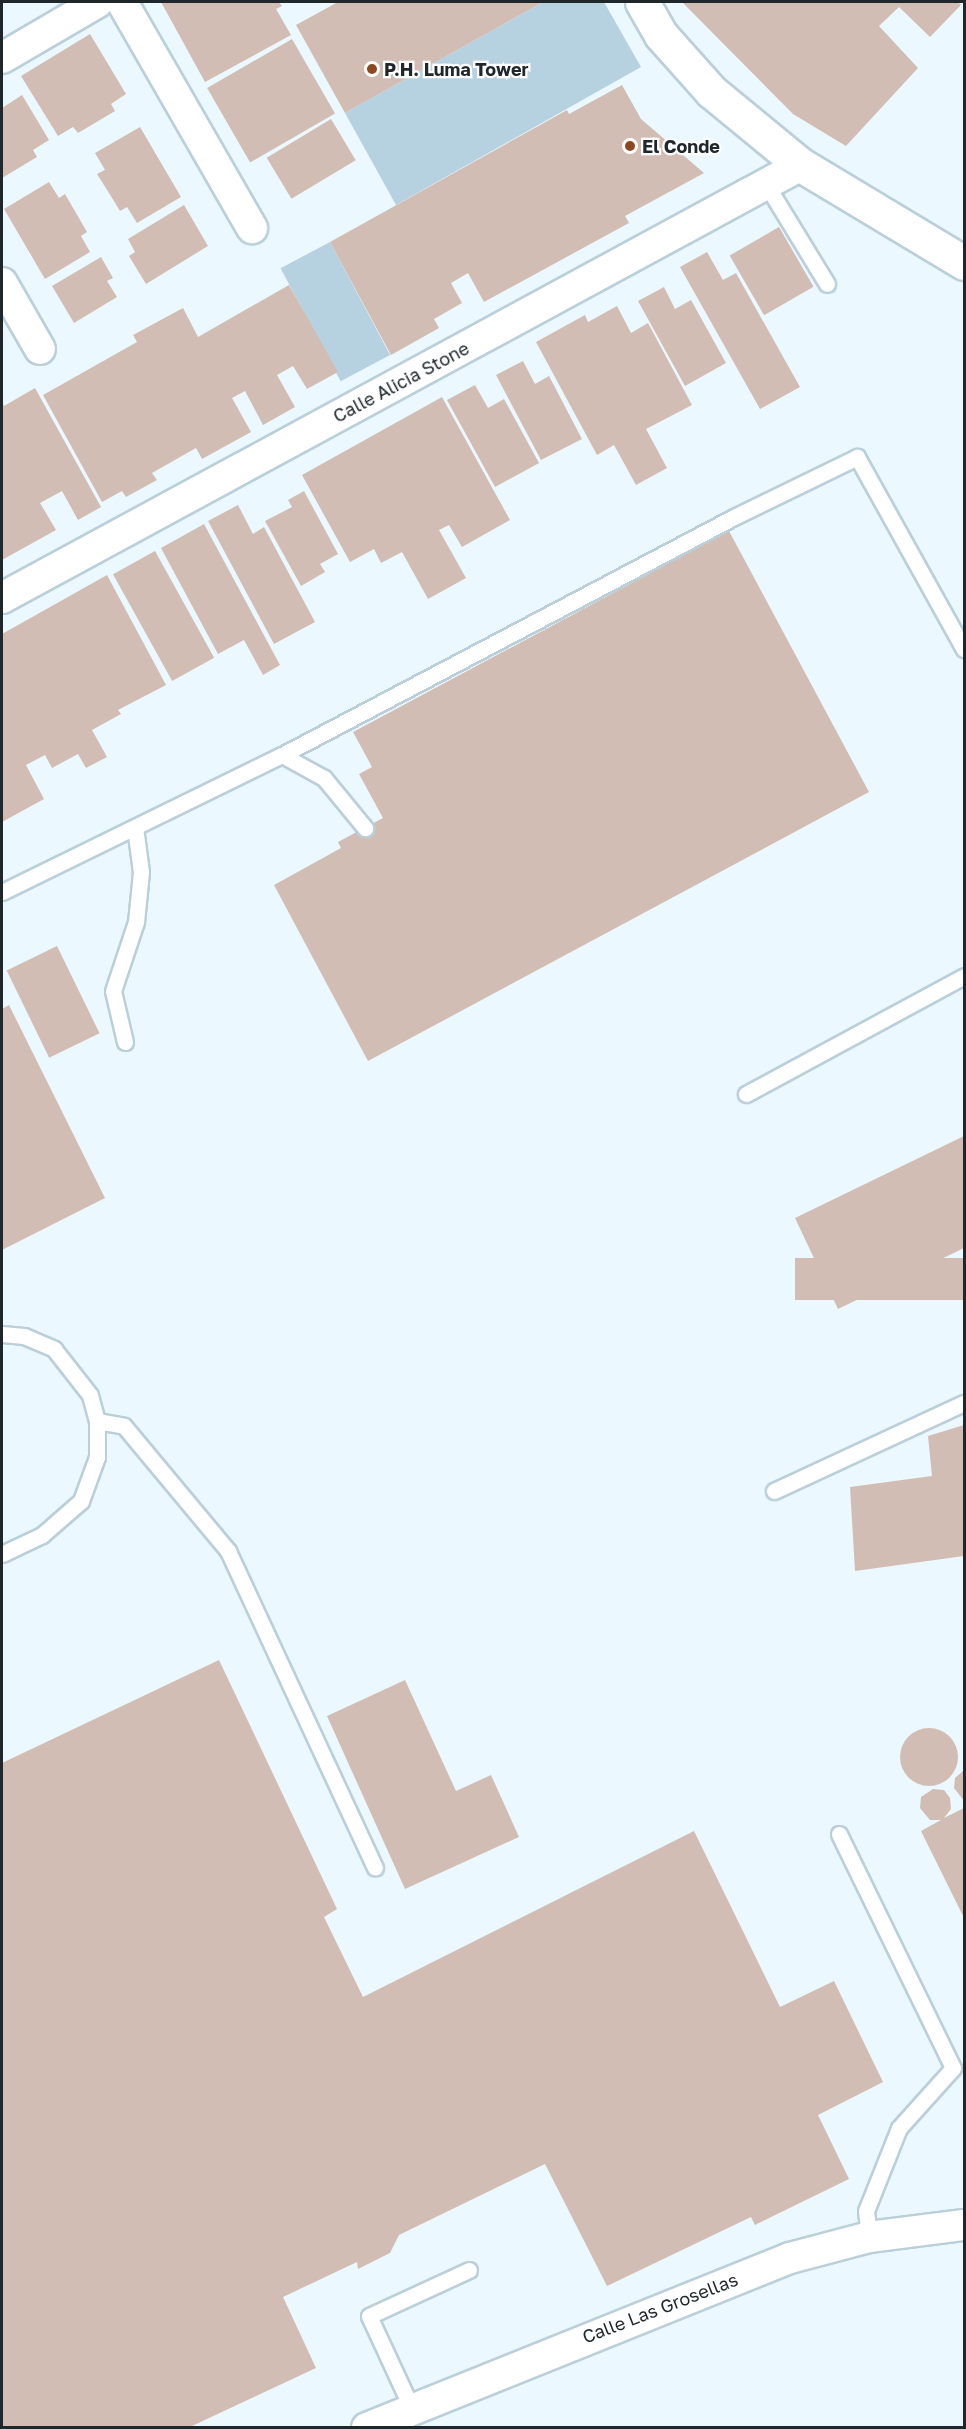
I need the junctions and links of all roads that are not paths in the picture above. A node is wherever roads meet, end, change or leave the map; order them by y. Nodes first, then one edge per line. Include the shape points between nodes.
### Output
1 (98, 2) edge
2 (122, 2) edge
3 (642, 2) edge
4 (2, 58) edge
5 (801, 165) junction
6 (766, 184) junction
7 (252, 228) dead end
8 (964, 263) edge
9 (2, 283) edge
10 (826, 284) dead end
11 (40, 349) dead end
12 (2, 598) edge
13 (964, 650) edge
14 (282, 755) junction
15 (135, 827) junction
16 (365, 828) dead end
17 (2, 892) edge
18 (964, 976) edge
19 (125, 1042) dead end
20 (746, 1094) dead end
21 (2, 1334) edge
22 (964, 1403) edge
23 (97, 1421) junction
24 (774, 1491) dead end
25 (2, 1554) edge
26 (839, 1834) dead end
27 (375, 1868) dead end
28 (964, 2225) edge
29 (869, 2237) junction
30 (469, 2270) dead end
31 (412, 2409) junction
32 (367, 2427) edge

1 - 4 street
2 - 7 street
3 - 5 main road via 661,34 712,92
5 - 6 street, Calle Alicia Stone
5 - 8 main road
6 - 10 lane
6 - 12 street, Calle Alicia Stone
9 - 11 street
13 - 14 lane via 857,458 734,517
14 - 15 lane
14 - 16 lane via 324,778
15 - 17 lane
15 - 19 lane via 141,872 136,922 113,991
18 - 20 lane
21 - 23 lane via 24,1336 54,1349 90,1395
22 - 24 lane
23 - 25 lane via 97,1457 81,1502 42,1535
23 - 27 lane via 124,1426 228,1551
26 - 29 lane via 953,2068 899,2128 866,2211
28 - 29 street, Calle Las Grosellas
29 - 31 street, Calle Las Grosellas via 790,2258
30 - 31 lane via 369,2316
31 - 32 street, Calle Las Grosellas

